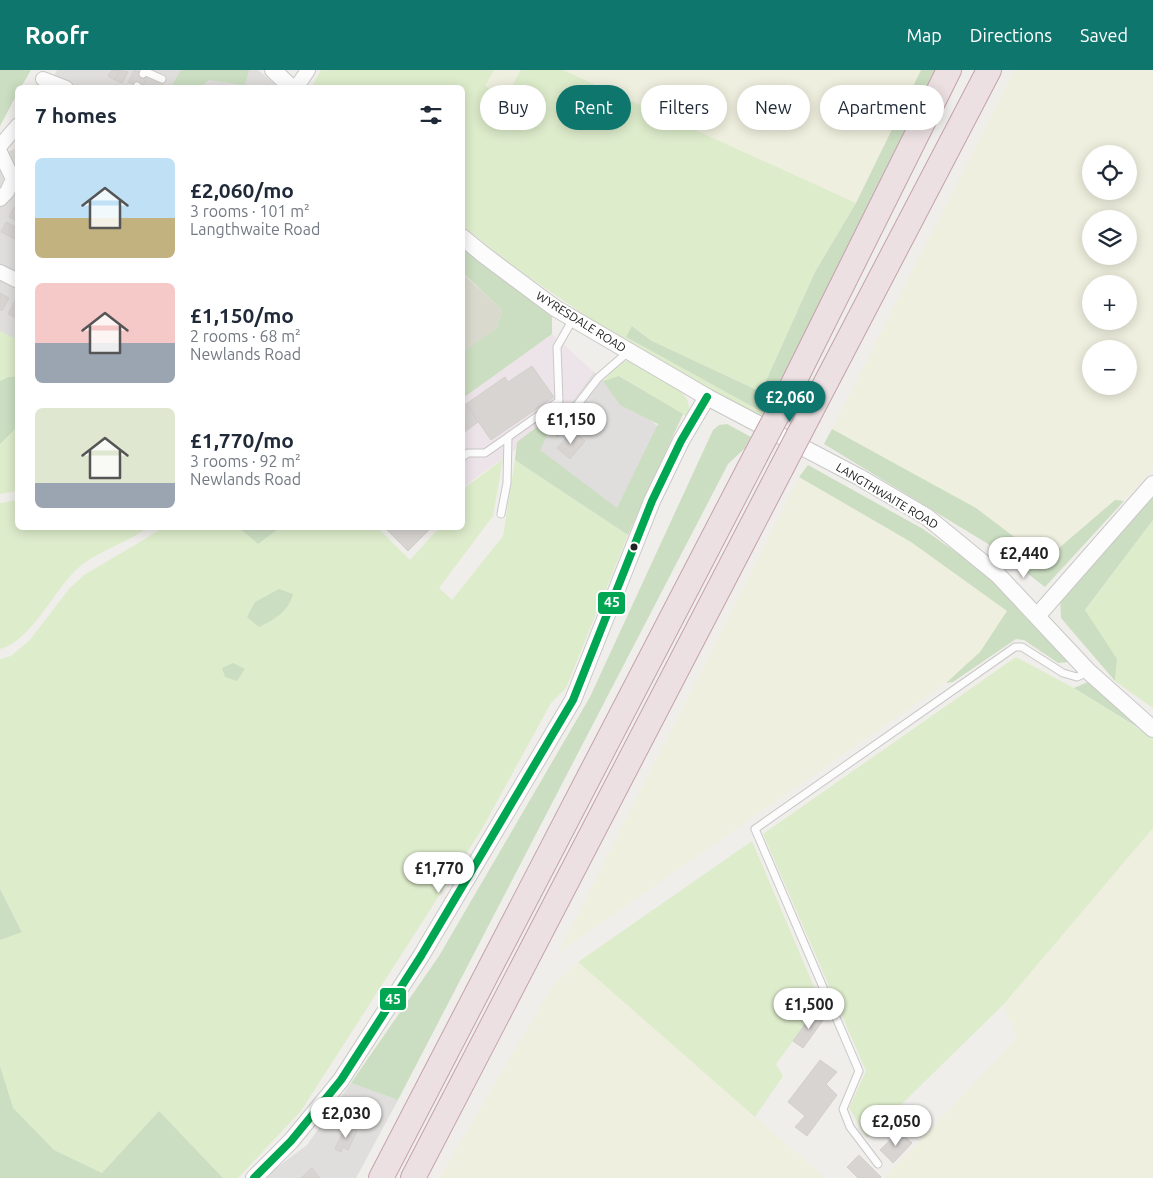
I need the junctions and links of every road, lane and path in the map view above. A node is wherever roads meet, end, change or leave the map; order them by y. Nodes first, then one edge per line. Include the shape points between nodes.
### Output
1 (273, 70) edge
2 (308, 70) edge
3 (949, 70) edge
4 (990, 70) edge
5 (143, 74) dead end
6 (43, 79) edge
7 (162, 79) dead end
8 (58, 85) edge
9 (290, 85) edge
10 (296, 85) edge
11 (15, 128) edge
12 (0, 146) edge
13 (0, 152) edge
14 (13, 171) edge
15 (0, 199) edge
16 (465, 239) edge
17 (0, 272) edge
18 (15, 280) edge
19 (573, 318) junction
20 (628, 351) junction
21 (706, 397) junction
22 (567, 418) dead end
23 (508, 437) junction
24 (465, 456) edge
25 (1153, 484) edge
26 (501, 514) dead end
27 (1038, 615) junction
28 (1088, 671) junction
29 (1153, 728) edge
30 (878, 1164) dead end
31 (254, 1178) edge
32 (381, 1178) edge
33 (413, 1178) edge

1 - 9 street
2 - 10 street
3 - 32 highway, bridge via 784,402
4 - 33 highway, bridge
5 - 7 lane via 144,71
6 - 8 street
11 - 12 street
13 - 14 street
14 - 15 street via 12,182
16 - 19 street, WYRESDALE ROAD via 555,308
17 - 18 street
19 - 20 street, WYRESDALE ROAD
19 - 23 lane via 557,347 559,401
20 - 21 street, WYRESDALE ROAD
20 - 22 lane via 598,378
21 - 27 street, LANGTHWAITE ROAD via 859,477 927,517 998,575
21 - 31 street via 652,501 573,700 421,956 341,1080 291,1141
23 - 24 lane via 485,453
23 - 26 lane via 507,483
25 - 27 street
27 - 28 street, LANGTHWAITE ROAD
28 - 29 street, LANGTHWAITE ROAD
28 - 30 lane via 1077,677 1063,673 1022,647 1015,647 755,829 859,1071 843,1109 850,1127

